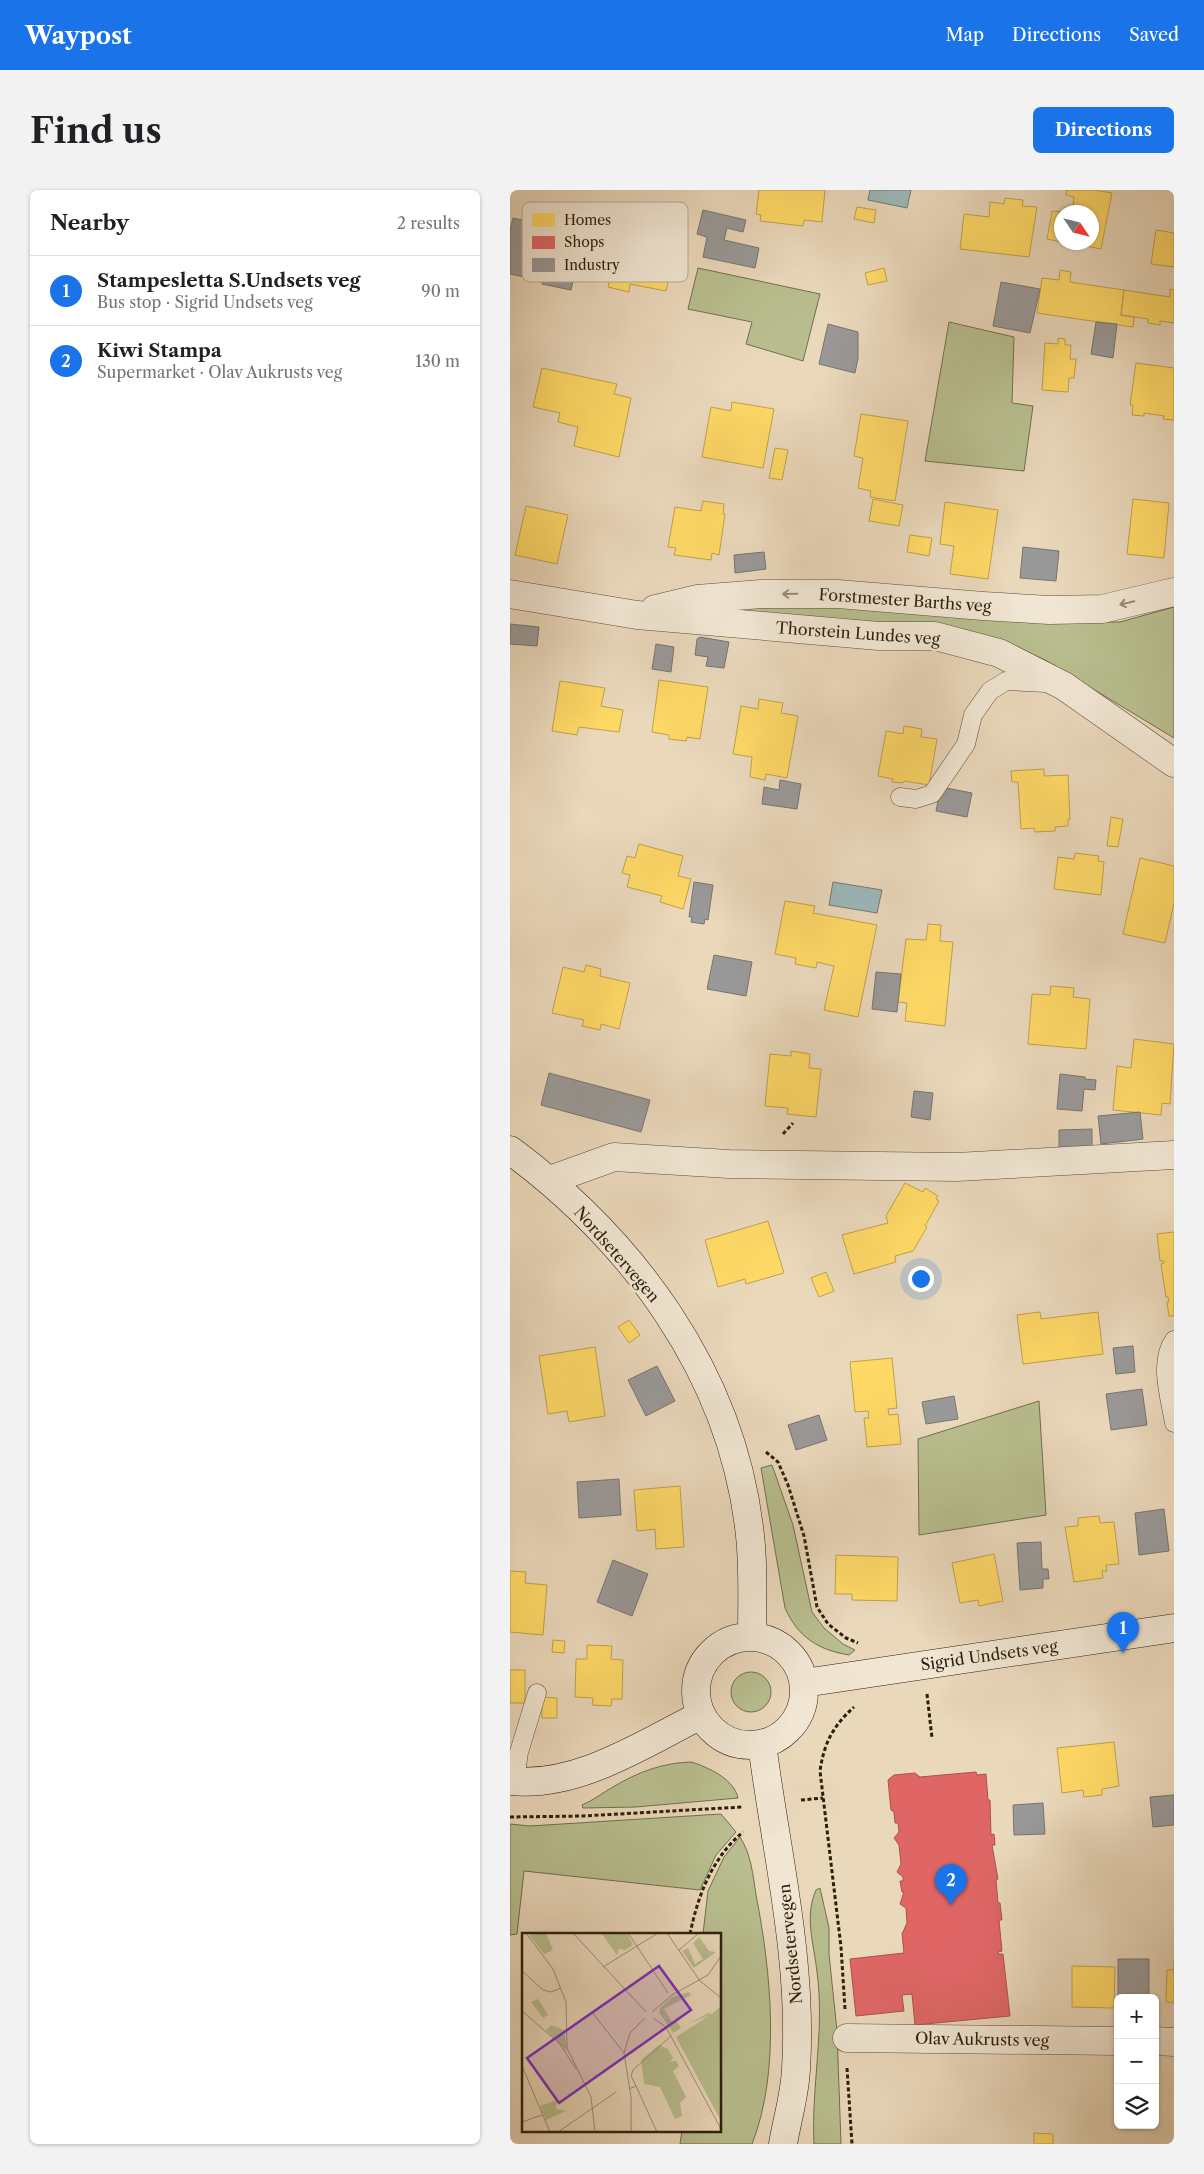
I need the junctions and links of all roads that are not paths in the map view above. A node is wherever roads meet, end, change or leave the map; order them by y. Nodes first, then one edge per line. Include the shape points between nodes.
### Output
1 (1174, 592) edge
2 (510, 594) edge
3 (636, 615) junction
4 (1064, 686) junction
5 (1174, 763) edge
6 (900, 797) dead end
7 (510, 1150) edge
8 (1174, 1155) edge
9 (550, 1180) junction
10 (1174, 1340) edge
11 (1174, 1423) edge
12 (1174, 1628) edge
13 (752, 1637) junction
14 (804, 1683) junction
15 (537, 1693) dead end
16 (702, 1715) junction
17 (762, 1744) junction
18 (513, 1781) edge
19 (846, 2038) road end
20 (1114, 2041) edge
21 (1159, 2041) edge
22 (1174, 2042) edge
23 (783, 2144) edge

1 -> 3 street, Forstmester Barths veg via 1102,609 1080,610 838,594 761,594 690,601
2 - 3 street, Thorstein Lundes veg
3 - 4 street, Thorstein Lundes veg via 879,636 935,636 999,653
4 - 5 street, Thorstein Lundes veg
4 - 6 lane via 1006,681 990,691 973,715 966,744 932,794 916,799
7 - 9 street, Nordsetervegen
8 - 9 street via 956,1167 729,1164 614,1157
9 - 13 street, Nordsetervegen via 649,1285 708,1381 737,1461 750,1528
10 - 11 lane via 1166,1371
12 - 14 street, Sigrid Undsets veg
13 - 14 street via 773,1642 791,1655
13 - 16 street via 734,1640 715,1650 701,1669 696,1693
14 - 17 street via 804,1701 799,1716 784,1734
15 - 18 lane
16 - 17 street via 712,1729 728,1741 746,1746
16 - 18 street via 605,1763 558,1778
17 - 23 street, Nordsetervegen via 793,1954 797,2007 796,2071
19 - 20 street, Olav Aukrusts veg
21 - 22 street

